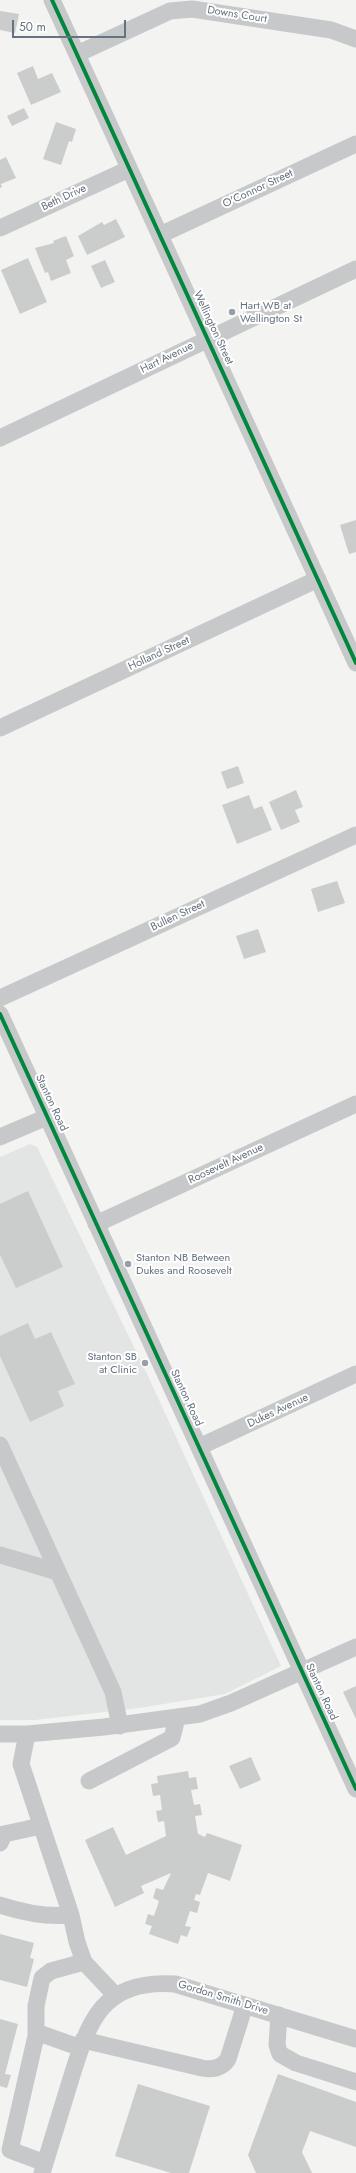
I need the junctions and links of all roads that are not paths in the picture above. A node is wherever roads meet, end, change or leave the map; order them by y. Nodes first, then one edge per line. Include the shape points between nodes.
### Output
1 (52, 0) edge
2 (356, 39) edge
3 (77, 54) junction
4 (356, 144) edge
5 (129, 169) junction
6 (0, 228) edge
7 (160, 235) junction
8 (356, 269) edge
9 (208, 338) junction
10 (0, 438) edge
11 (318, 579) junction
12 (356, 664) edge
13 (0, 728) edge
14 (356, 835) edge
15 (0, 998) edge
16 (0, 1014) edge
17 (356, 1104) edge
18 (47, 1117) junction
19 (0, 1137) edge
20 (96, 1224) junction
21 (356, 1374) edge
22 (0, 1445) edge
23 (199, 1447) junction
24 (6, 1472) edge
25 (0, 1555) edge
26 (58, 1572) junction
27 (356, 1647) edge
28 (302, 1672) junction
29 (177, 1718) junction
30 (120, 1726) junction
31 (0, 1734) edge
32 (28, 1734) junction
33 (89, 1781) dead end
34 (356, 1789) edge
35 (41, 1826) junction
36 (0, 1843) edge
37 (0, 1905) edge
38 (71, 1916) junction
39 (84, 1962) junction
40 (116, 1996) junction
41 (245, 2005) junction
42 (279, 2015) junction
43 (36, 2032) junction
44 (356, 2038) edge
45 (82, 2044) junction
46 (356, 2082) edge
47 (44, 2168) edge

1 - 3 street, Wellington Street
2 - 3 street, Downs Court via 331,30 192,9 170,11
3 - 5 street, Wellington Street
4 - 7 street, O'Connor Street
5 - 6 street, Beth Drive
5 - 7 street, Wellington Street
7 - 9 street, Wellington Street
8 - 9 street, Hart Avenue
9 - 10 street, Hart Avenue
9 - 11 street, Wellington Street
11 - 12 street, Wellington Street
11 - 13 street, Holland Street
14 - 15 street, Bullen Street
16 - 18 street, Stanton Road
17 - 20 street, Roosevelt Avenue
18 - 19 street
18 - 20 street, Stanton Road
20 - 23 street, Stanton Road
21 - 23 street, Dukes Avenue
22 - 24 street
23 - 28 street, Stanton Road
24 - 26 street
25 - 26 street
26 - 30 street via 113,1692
27 - 28 street
28 - 29 street via 231,1703 200,1714
28 - 34 street, Stanton Road
29 - 30 street
29 - 33 street via 172,1738
30 - 32 street
31 - 32 street
32 - 35 street via 20,1764
35 - 36 street via 4,1834
35 - 38 street
37 - 38 street via 23,1913 50,1917
38 - 39 street
39 - 40 street
39 - 43 street via 51,1971 42,1978 36,2006
40 - 41 street, Gordon Smith Drive via 133,1987 156,1982 175,1984
40 - 45 street, Gordon Smith Drive via 95,2016
41 - 42 street, Gordon Smith Drive
41 - 45 street via 228,2059 224,2065 216,2068 202,2068
42 - 44 street, Gordon Smith Drive
42 - 46 street via 277,2045 280,2054
43 - 45 street
43 - 47 street via 10,2150
45 - 47 street, Gordon Smith Drive

